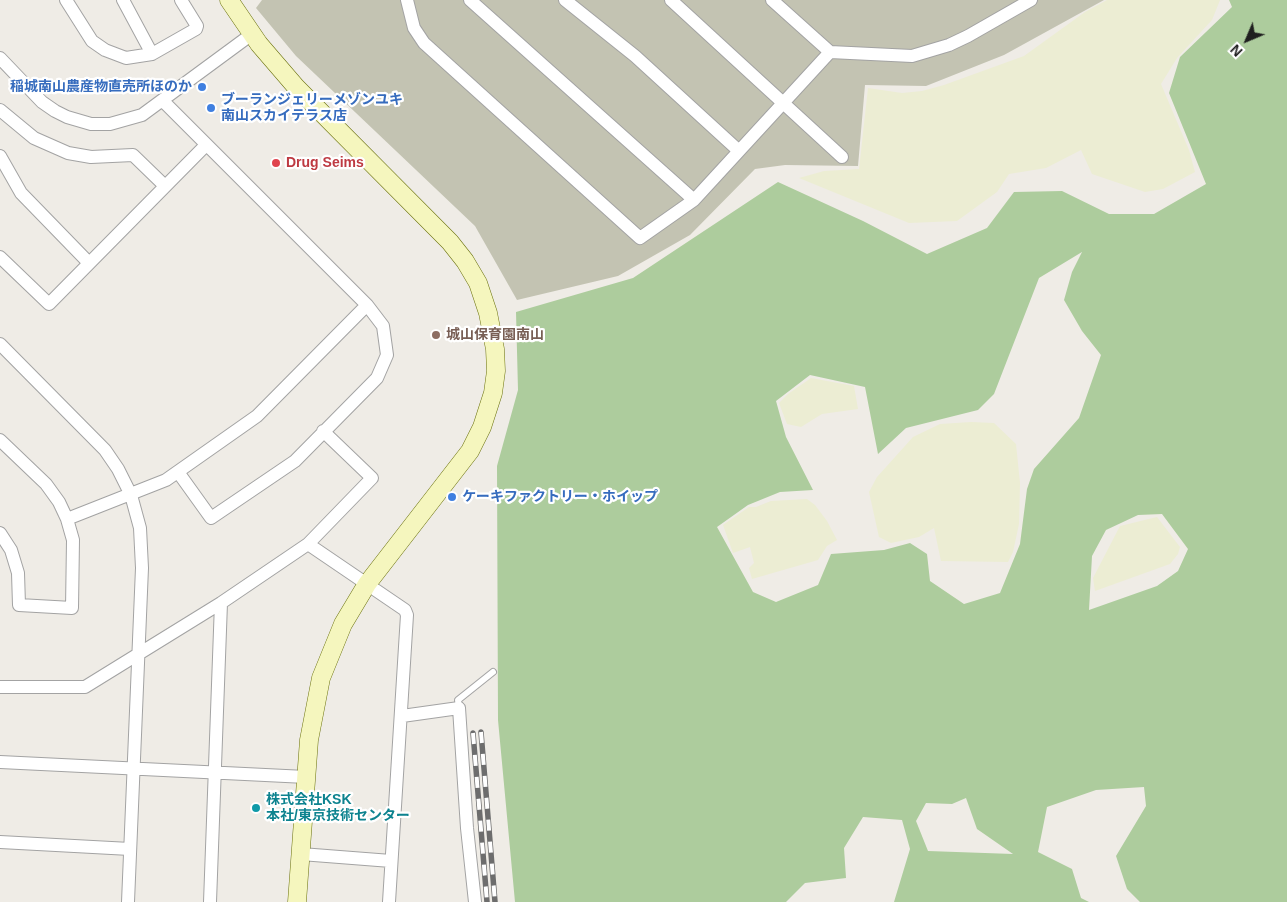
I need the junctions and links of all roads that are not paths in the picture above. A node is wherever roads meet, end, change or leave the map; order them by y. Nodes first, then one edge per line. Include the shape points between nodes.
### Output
1 (66, 0) edge
2 (122, 0) edge
3 (182, 0) edge
4 (229, 0) edge
5 (407, 0) edge
6 (470, 0) edge
7 (671, 0) edge
8 (772, 0) edge
9 (1031, 0) edge
10 (570, 2) edge
11 (252, 34) junction
12 (830, 52) junction
13 (152, 54) junction
14 (0, 58) edge
15 (163, 101) junction
16 (784, 102) junction
17 (0, 110) edge
18 (206, 145) junction
19 (739, 151) junction
20 (0, 156) edge
21 (842, 157) dead end
22 (165, 186) junction
23 (694, 200) junction
24 (0, 257) edge
25 (89, 263) junction
26 (367, 305) junction
27 (0, 344) edge
28 (323, 431) junction
29 (0, 440) edge
30 (178, 472) junction
31 (131, 495) junction
32 (66, 519) junction
33 (0, 533) edge
34 (308, 544) junction
35 (367, 584) junction
36 (221, 603) junction
37 (139, 654) junction
38 (493, 672) dead end
39 (0, 687) edge
40 (458, 708) junction
41 (402, 716) junction
42 (0, 762) edge
43 (134, 768) junction
44 (216, 773) junction
45 (306, 777) junction
46 (0, 842) edge
47 (130, 849) junction
48 (301, 854) junction
49 (391, 861) junction
50 (128, 902) edge
51 (210, 902) edge
52 (297, 902) edge
53 (389, 902) edge
54 (474, 902) edge

1 - 13 street via 92,41 105,50 126,58
2 - 13 street
3 - 13 street via 196,29
4 - 11 street
5 - 23 street via 414,28 424,43 640,238
6 - 23 street
7 - 16 street
8 - 12 street
9 - 12 street via 962,39 912,56
10 - 19 street
11 - 15 street
11 - 35 street via 296,88 450,242 478,284 488,312 496,371 482,427 455,474
12 - 16 street
14 - 15 street via 49,107 67,117 91,124 127,120 142,115
15 - 18 street
16 - 19 street
16 - 21 street
17 - 22 street via 34,138 68,153 91,157 133,155
18 - 22 street
18 - 26 street
19 - 23 street
20 - 25 street via 21,194
22 - 25 street
24 - 25 street via 49,304
26 - 28 street via 383,326 387,355 377,378
26 - 30 street via 257,416
27 - 31 street via 105,450
28 - 30 street via 295,461 211,518
28 - 34 street via 372,478
29 - 32 street via 46,484
30 - 31 street
31 - 32 street
31 - 37 street via 140,528
32 - 33 street via 73,540 72,608 19,605 18,573 11,550
34 - 35 street
34 - 36 street
35 - 41 street via 405,610 407,615
35 - 45 street via 343,624 321,678 313,709
36 - 37 street
36 - 44 street
37 - 39 street via 85,688
37 - 43 street
38 - 40 lane via 458,700
40 - 41 street
40 - 54 street
41 - 49 street
42 - 43 street
43 - 44 street
43 - 47 street
44 - 45 street
44 - 51 street
45 - 48 street
46 - 47 street
47 - 50 street
48 - 49 street
48 - 52 street
49 - 53 street

